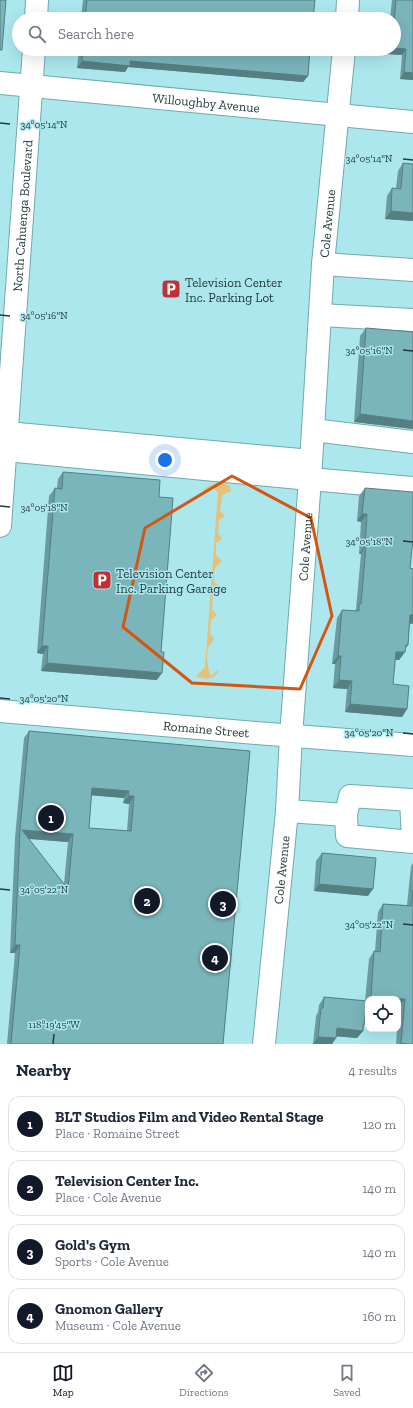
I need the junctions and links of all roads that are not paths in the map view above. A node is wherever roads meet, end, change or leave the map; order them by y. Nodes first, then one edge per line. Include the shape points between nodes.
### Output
1 (37, 0) edge
2 (348, 0) edge
3 (36, 12) edge
4 (347, 12) edge
5 (33, 56) edge
6 (343, 56) edge
7 (0, 83) edge
8 (31, 86) junction
9 (339, 114) junction
10 (413, 122) edge
11 (324, 264) junction
12 (413, 270) edge
13 (320, 315) junction
14 (413, 320) edge
15 (5, 396) edge
16 (313, 430) junction
17 (6, 442) junction
18 (413, 442) edge
19 (311, 470) junction
20 (413, 488) edge
21 (0, 526) edge
22 (0, 711) edge
23 (291, 736) junction
24 (413, 745) edge
25 (287, 811) junction
26 (346, 815) junction
27 (413, 840) edge
28 (264, 1044) edge

1 - 3 street
2 - 4 street
5 - 8 street, North Cahuenga Boulevard
6 - 9 street, Cole Avenue
7 - 8 street, Willoughby Avenue
8 - 9 street, Willoughby Avenue
8 - 15 street, North Cahuenga Boulevard
9 - 10 street, Willoughby Avenue
9 - 11 street, Cole Avenue
11 - 12 street
11 - 13 street, Cole Avenue
13 - 14 street
13 - 16 street, Cole Avenue
15 - 17 street, North Cahuenga Boulevard
16 - 18 street
16 - 19 street, Cole Avenue
17 - 19 street
17 - 21 street, North Cahuenga Boulevard
19 - 20 street
19 - 23 street, Cole Avenue
22 - 23 street, Romaine Street
23 - 24 street, Romaine Street
23 - 25 street, Cole Avenue
25 - 26 street
25 - 28 street, Cole Avenue
26 - 27 street via 347,836
26 - 27 street via 350,796 411,800

